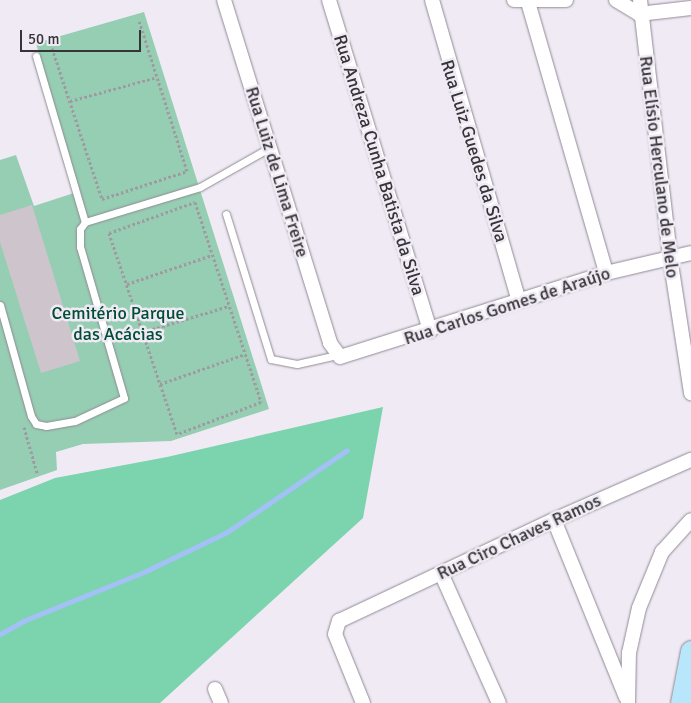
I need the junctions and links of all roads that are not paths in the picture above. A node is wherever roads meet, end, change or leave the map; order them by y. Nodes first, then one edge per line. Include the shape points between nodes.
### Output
1 (224, 0) edge
2 (329, 0) edge
3 (432, 0) edge
4 (566, 0) edge
5 (616, 0) edge
6 (640, 0) edge
7 (521, 1) edge
8 (691, 8) edge
9 (639, 14) junction
10 (36, 56) dead end
11 (269, 148) junction
12 (226, 214) dead end
13 (85, 222) junction
14 (691, 253) edge
15 (670, 257) junction
16 (606, 273) junction
17 (519, 301) junction
18 (0, 305) edge
19 (430, 331) junction
20 (333, 349) junction
21 (691, 393) edge
22 (691, 460) edge
23 (554, 520) junction
24 (691, 520) edge
25 (441, 574) junction
26 (691, 651) edge
27 (215, 689) dead end
28 (628, 702) edge
29 (221, 703) edge
30 (362, 703) edge
31 (500, 703) edge
32 (680, 703) edge

1 - 11 street, Rua Luiz de Lima Freire
2 - 19 street, Rua Andreza Cunha Batista da Silva
3 - 17 street, Rua Luiz Guedes da Silva
4 - 7 street
5 - 9 street
6 - 9 street, Rua Elísio Herculano de Melo
7 - 16 street
8 - 9 street
9 - 15 street, Rua Elísio Herculano de Melo
10 - 13 lane
11 - 13 lane via 200,187
11 - 20 street, Rua Luiz de Lima Freire
12 - 20 lane via 271,359 297,364
13 - 18 lane via 78,238 124,398 75,421 46,426 36,424
14 - 15 street, Rua Carlos Gomes de Araújo
15 - 16 street, Rua Carlos Gomes de Araújo
15 - 21 street, Rua Elísio Herculano de Melo
16 - 17 street, Rua Carlos Gomes de Araújo
17 - 19 street, Rua Carlos Gomes de Araújo
19 - 20 street, Rua Carlos Gomes de Araújo via 344,357
22 - 23 street, Rua Ciro Chaves Ramos
23 - 25 street, Rua Ciro Chaves Ramos
23 - 28 street
24 - 28 street via 662,552 639,608 629,653
25 - 30 street, Rua Ciro Chaves Ramos via 348,615 335,627
25 - 31 street
26 - 32 main road
27 - 29 street

